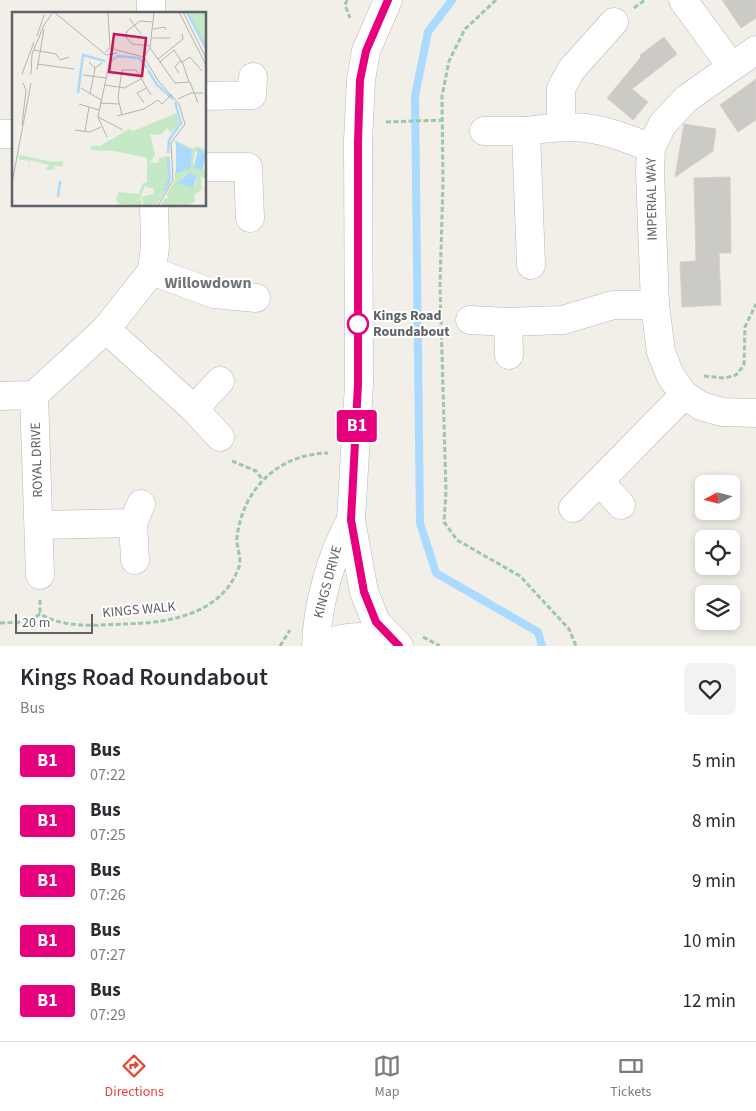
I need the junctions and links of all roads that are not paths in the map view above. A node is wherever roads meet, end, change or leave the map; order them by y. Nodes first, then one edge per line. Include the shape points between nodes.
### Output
1 (683, 0) edge
2 (371, 3) edge
3 (614, 22) dead end
4 (756, 50) edge
5 (732, 66) junction
6 (253, 77) dead end
7 (206, 96) edge
8 (562, 126) junction
9 (484, 131) dead end
10 (526, 131) junction
11 (651, 148) junction
12 (206, 167) edge
13 (154, 206) edge
14 (250, 218) dead end
15 (531, 265) dead end
16 (152, 271) junction
17 (256, 298) dead end
18 (655, 305) junction
19 (470, 320) dead end
20 (508, 322) junction
21 (106, 329) junction
22 (509, 355) dead end
23 (220, 381) dead end
24 (34, 395) junction
25 (684, 395) junction
26 (0, 396) edge
27 (194, 409) junction
28 (756, 413) edge
29 (220, 437) road end
30 (600, 482) junction
31 (621, 506) dead end
32 (573, 508) dead end
33 (351, 520) junction
34 (40, 525) junction
35 (135, 560) dead end
36 (40, 575) dead end
37 (316, 646) edge
38 (324, 646) edge
39 (398, 646) edge

1 - 5 street
2 - 33 street, KINGS DRIVE via 360,96 358,384
3 - 8 street via 571,70 561,89
4 - 5 street, IMPERIAL WAY
5 - 11 street, IMPERIAL WAY via 686,99 662,125
6 - 7 street via 252,95
8 - 10 street
8 - 11 street via 615,133
9 - 10 street
10 - 15 street
11 - 18 street, IMPERIAL WAY
12 - 14 street via 248,167
13 - 16 street
16 - 17 street via 214,294
16 - 21 street
18 - 20 street via 613,305 562,320
18 - 25 street, IMPERIAL WAY via 661,352 670,375
19 - 20 street
20 - 22 street
21 - 24 street
21 - 27 street
23 - 27 street
24 - 26 street
24 - 34 street, ROYAL DRIVE
25 - 28 street, IMPERIAL WAY via 701,406 722,412
25 - 30 street
27 - 29 street
30 - 31 street
30 - 32 street
33 - 37 street, KINGS DRIVE via 339,542 317,620
33 - 39 street, KINGS DRIVE via 364,592 376,622
34 - 35 street via 137,514
34 - 36 street, ROYAL DRIVE
38 - 39 street via 358,636 381,639

